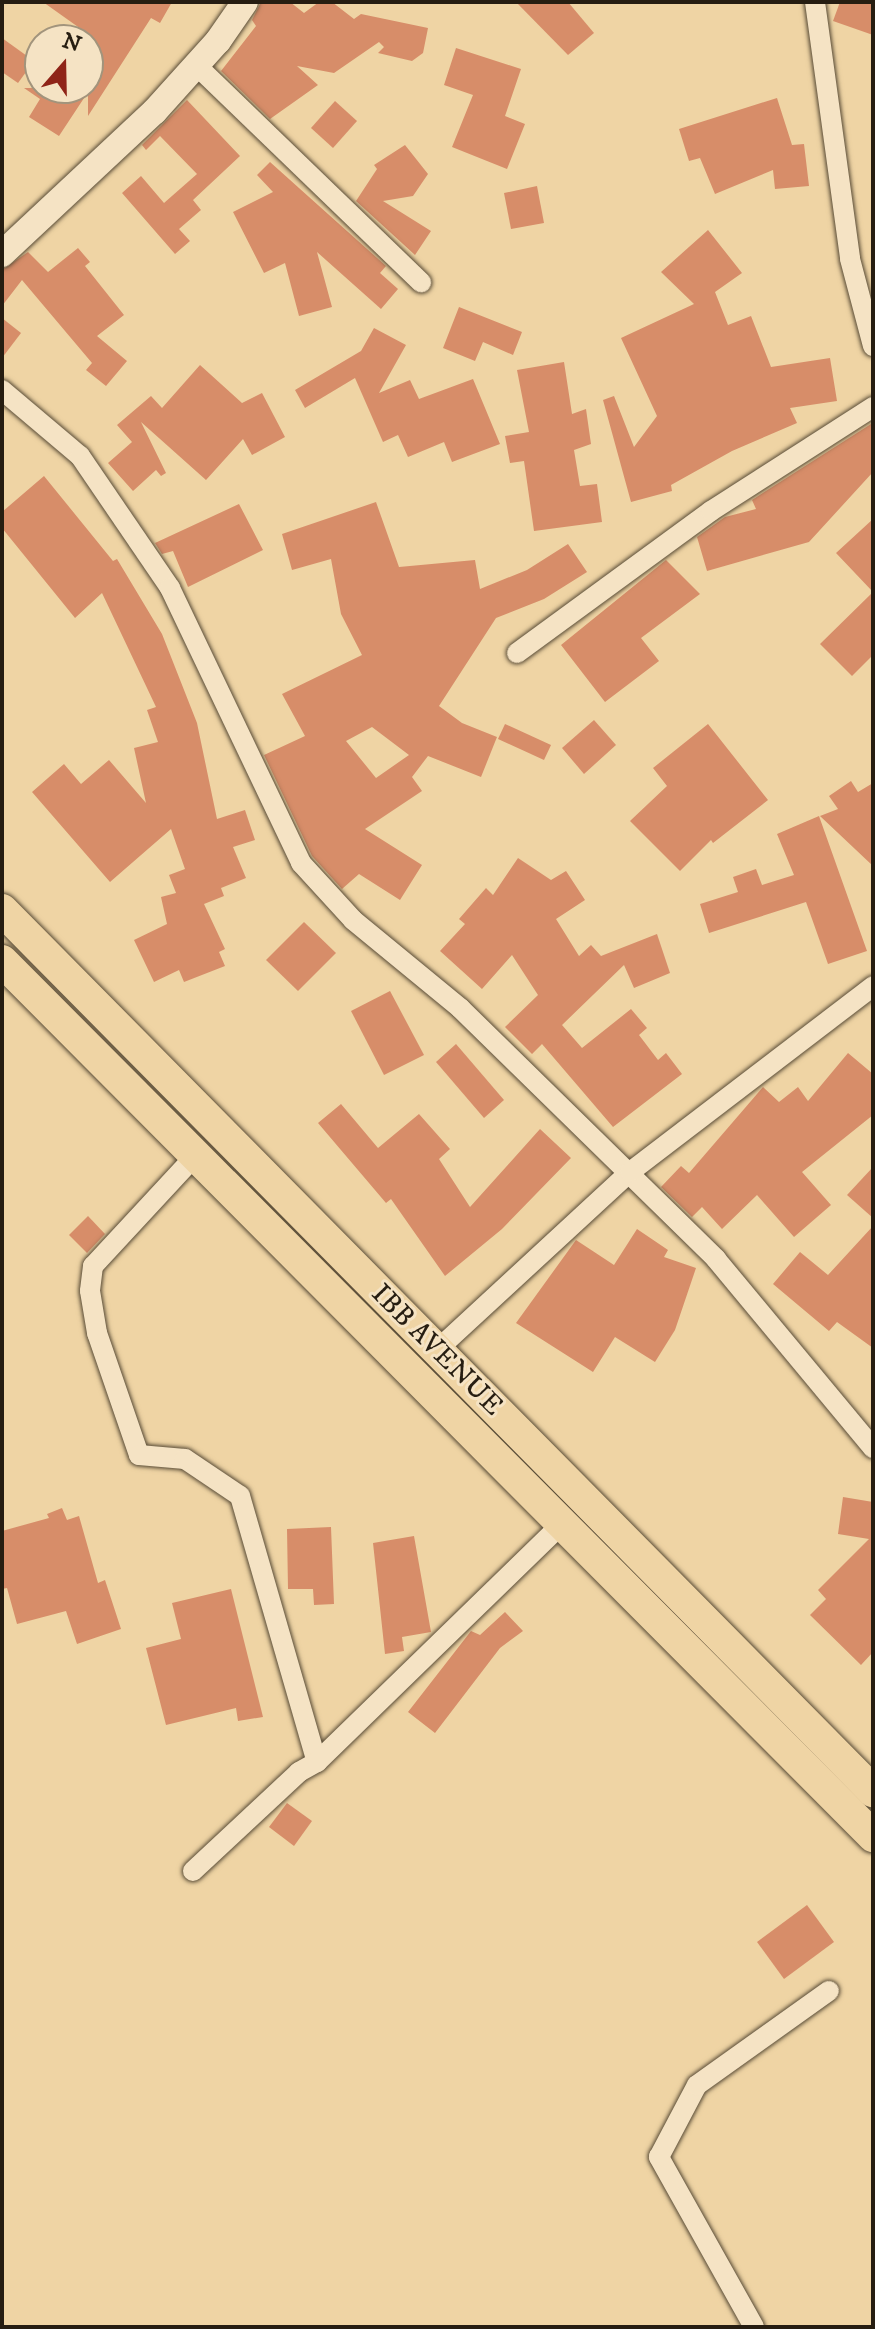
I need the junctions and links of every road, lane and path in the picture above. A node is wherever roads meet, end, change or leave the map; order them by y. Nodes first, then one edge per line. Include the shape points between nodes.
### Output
1 (245, 2) edge
2 (815, 2) edge
3 (196, 65) junction
4 (2, 254) edge
5 (421, 282) dead end
6 (873, 346) edge
7 (2, 390) edge
8 (873, 407) edge
9 (517, 653) dead end
10 (2, 910) edge
11 (2, 961) edge
12 (873, 986) edge
13 (195, 1156) junction
14 (630, 1172) junction
15 (437, 1350) junction
16 (873, 1448) edge
17 (561, 1525) junction
18 (317, 1762) junction
19 (873, 1791) edge
20 (873, 1836) edge
21 (193, 1871) dead end
22 (829, 1991) dead end
23 (754, 2327) edge

1 - 3 street
2 - 6 street via 850,259
3 - 4 street
3 - 5 street
7 - 14 street via 80,456 170,588 301,863 353,920 460,1008
8 - 9 street via 711,511
10 - 15 main road, IBB AVENUE
11 - 13 main road
12 - 14 street
13 - 17 main road
13 - 18 street via 93,1266 90,1291 97,1333 139,1455 185,1459 240,1496
14 - 15 street
14 - 16 street via 716,1259
15 - 19 main road, IBB AVENUE
17 - 18 street
17 - 20 main road
18 - 21 street via 299,1772
22 - 23 street via 697,2085 659,2157

